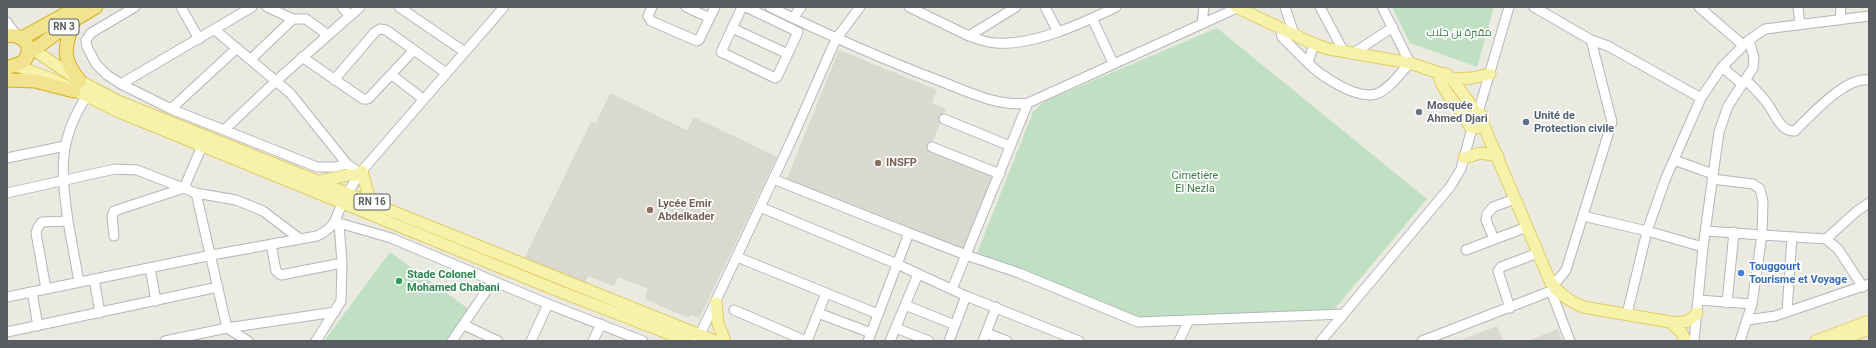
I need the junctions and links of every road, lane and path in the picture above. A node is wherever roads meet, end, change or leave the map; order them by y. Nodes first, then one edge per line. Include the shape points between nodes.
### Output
1 (78, 7) edge
2 (96, 7) edge
3 (135, 7) edge
4 (181, 7) edge
5 (252, 7) edge
6 (267, 7) edge
7 (342, 7) edge
8 (360, 7) edge
9 (399, 7) edge
10 (652, 7) edge
11 (686, 7) edge
12 (715, 7) edge
13 (742, 7) edge
14 (746, 7) edge
15 (770, 7) edge
16 (800, 7) edge
17 (860, 7) edge
18 (909, 7) edge
19 (1016, 7) edge
20 (1044, 7) edge
21 (1116, 7) edge
22 (1204, 7) edge
23 (1236, 7) edge
24 (1285, 7) edge
25 (1320, 7) edge
26 (1382, 7) edge
27 (1509, 7) edge
28 (1534, 7) edge
29 (1699, 7) edge
30 (1798, 7) edge
31 (1841, 7) edge
32 (499, 8) edge
33 (65, 14) edge
34 (350, 16) junction
35 (1869, 16) edge
36 (710, 18) junction
37 (793, 18) junction
38 (1092, 18) junction
39 (293, 19) junction
40 (1840, 20) junction
41 (7, 22) edge
42 (1202, 22) junction
43 (1800, 24) junction
44 (1280, 27) junction
45 (1393, 27) junction
46 (732, 28) junction
47 (215, 30) junction
48 (1058, 30) junction
49 (1294, 34) junction
50 (328, 35) junction
51 (969, 36) junction
52 (199, 39) junction
53 (836, 39) junction
54 (1591, 40) junction
55 (1746, 42) junction
56 (22, 43) edge
57 (1314, 44) junction
58 (237, 48) junction
59 (414, 50) junction
60 (465, 52) junction
61 (1348, 53) junction
62 (788, 54) junction
63 (302, 57) junction
64 (251, 59) junction
65 (1113, 63) junction
66 (1308, 63) junction
67 (1410, 63) junction
68 (10, 66) edge
69 (1722, 67) junction
70 (446, 73) junction
71 (1439, 73) junction
72 (1490, 74) junction
73 (392, 75) junction
74 (1452, 79) junction
75 (7, 80) edge
76 (334, 80) junction
77 (1869, 80) edge
78 (276, 81) junction
79 (1744, 82) junction
80 (121, 84) junction
81 (80, 89) junction
82 (1701, 98) junction
83 (423, 99) junction
84 (1028, 103) junction
85 (171, 109) junction
86 (1477, 112) junction
87 (944, 119) dead end
88 (1469, 123) junction
89 (1483, 124) junction
90 (224, 130) junction
91 (65, 146) junction
92 (202, 146) junction
93 (1010, 146) junction
94 (932, 147) dead end
95 (1498, 156) junction
96 (7, 158) edge
97 (1464, 158) junction
98 (1674, 160) junction
99 (347, 164) junction
100 (360, 173) junction
101 (1000, 174) junction
102 (1712, 177) junction
103 (773, 178) junction
104 (320, 181) junction
105 (62, 182) junction
106 (184, 188) junction
107 (7, 193) edge
108 (196, 193) junction
109 (345, 197) junction
110 (1515, 199) junction
111 (370, 201) junction
112 (1869, 203) edge
113 (760, 207) junction
114 (1583, 216) junction
115 (68, 221) junction
116 (338, 222) junction
117 (1527, 227) junction
118 (1648, 231) junction
119 (1706, 231) junction
120 (1734, 232) junction
121 (909, 233) junction
122 (1762, 235) junction
123 (114, 236) dead end
124 (1792, 237) junction
125 (300, 239) junction
126 (1494, 239) junction
127 (1826, 240) junction
128 (271, 244) junction
129 (1704, 247) junction
130 (1466, 250) dead end
131 (1538, 253) junction
132 (212, 255) junction
133 (966, 255) junction
134 (736, 257) junction
135 (342, 263) junction
136 (897, 264) junction
137 (150, 268) junction
138 (918, 274) junction
139 (94, 279) junction
140 (493, 281) junction
141 (79, 282) junction
142 (1866, 286) edge
143 (218, 287) junction
144 (1552, 287) junction
145 (46, 289) junction
146 (952, 289) junction
147 (32, 292) junction
148 (826, 293) junction
149 (966, 296) junction
150 (7, 297) edge
151 (1699, 300) junction
152 (156, 301) junction
153 (1727, 302) junction
154 (716, 303) junction
155 (548, 304) junction
156 (1752, 304) junction
157 (905, 305) junction
158 (996, 307) junction
159 (1510, 308) junction
160 (734, 310) dead end
161 (335, 312) junction
162 (1787, 312) junction
163 (100, 313) junction
164 (818, 313) junction
165 (1697, 313) junction
166 (878, 314) junction
167 (1344, 314) junction
168 (1627, 314) junction
169 (1189, 320) junction
170 (1748, 320) junction
171 (1869, 321) edge
172 (1670, 322) junction
173 (601, 324) junction
174 (464, 325) junction
175 (955, 325) junction
176 (38, 326) junction
177 (228, 328) junction
178 (896, 328) junction
179 (1869, 329) edge
180 (7, 332) edge
181 (202, 337) edge
182 (869, 337) edge
183 (985, 337) edge
184 (1059, 337) edge
185 (698, 338) edge
186 (684, 340) edge
187 (165, 341) edge
188 (248, 341) edge
189 (316, 341) edge
190 (452, 341) edge
191 (498, 341) edge
192 (531, 341) edge
193 (593, 341) edge
194 (643, 341) edge
195 (715, 341) edge
196 (725, 341) edge
197 (807, 341) edge
198 (890, 341) edge
199 (929, 341) edge
200 (949, 341) edge
201 (1007, 341) edge
202 (1079, 341) edge
203 (1179, 341) edge
204 (1321, 341) edge
205 (1422, 341) edge
206 (1570, 341) edge
207 (1685, 341) edge
208 (1694, 341) edge
209 (1740, 341) edge
210 (1816, 341) edge
211 (1839, 341) edge

1 - 33 highway, RN 3
2 - 33 highway, RN 3
3 - 80 street via 91,33 86,40 96,64 107,76
4 - 52 street
5 - 47 street
6 - 39 street
7 - 34 street
8 - 34 street
9 - 60 street
10 - 36 street via 648,16 651,21 694,41 699,40
11 - 36 street
12 - 36 street
13 - 46 street
14 - 62 street via 798,32
15 - 37 street
16 - 37 street
17 - 53 street
18 - 51 street
19 - 51 street
20 - 48 street
21 - 38 street
22 - 42 street
23 - 42 street via 1221,16
23 - 44 main road
24 - 49 street
25 - 61 street
26 - 45 street
27 - 72 street
28 - 54 street
29 - 55 street
30 - 43 street
31 - 40 street
32 - 60 street
33 - 56 highway, RN 3
33 - 56 highway, RN 3
33 - 81 highway via 69,68
34 - 50 street
35 - 40 street
37 - 53 street
38 - 48 street
38 - 65 street
39 - 50 street via 306,19
39 - 64 street
40 - 43 street
41 - 56 street
42 - 65 street
43 - 55 street via 1766,29
44 - 49 main road
44 - 66 street via 1282,37
45 - 61 street
45 - 67 street
46 - 62 street
46 - 62 street via 721,52 772,78 777,77
47 - 52 street
47 - 58 street
48 - 51 street via 1031,40 1013,43 994,43
49 - 57 main road
50 - 63 street
52 - 80 street
53 - 84 street via 990,100 1006,104
53 - 103 street
54 - 82 street via 1608,46
54 - 114 street via 1612,122
55 - 69 street
55 - 79 street via 1754,63
56 - 68 highway via 22,63
56 - 81 main road, RN 16
57 - 61 main road
57 - 66 street
58 - 64 street
58 - 85 street
59 - 70 street
59 - 73 street
59 - 76 street via 386,30 380,29
60 - 70 street
61 - 67 main road
63 - 76 street
63 - 78 street
64 - 78 street
65 - 84 street
66 - 67 street via 1331,81 1352,91 1370,95 1383,90
67 - 71 main road
68 - 81 main road, RN 16
69 - 79 street
69 - 82 street
70 - 83 street
71 - 74 main road via 1446,74
71 - 88 main road via 1445,88
72 - 74 main road
72 - 86 street
73 - 76 street via 368,99 363,99
73 - 83 street
74 - 86 main road
75 - 81 highway via 35,81
77 - 79 street via 1857,81 1830,98 1813,111 1795,131 1783,127 1767,103
78 - 90 street
78 - 99 street via 303,107
79 - 102 street via 1728,106 1722,122
80 - 85 street
81 - 91 street
81 - 92 main road, RN 16 via 118,112
81 - 104 main road, RN 16 via 118,101
82 - 98 street
83 - 100 street
84 - 93 street
85 - 90 street
86 - 88 main road via 1469,114
86 - 89 main road via 1482,116
87 - 93 street
88 - 89 main road via 1477,129
88 - 97 street
89 - 95 main road
90 - 99 street via 317,167
91 - 96 street
91 - 105 street
92 - 106 street
92 - 109 main road, RN 16
93 - 101 street
94 - 101 street
95 - 97 main road via 1480,154
95 - 110 main road
97 - 167 street via 1459,173 1444,196
98 - 102 street
98 - 118 street
99 - 100 street
100 - 104 main road
100 - 109 street
100 - 111 main road
101 - 133 street
102 - 119 street
102 - 122 street via 1753,184 1760,189 1763,202
103 - 113 street
103 - 121 street
104 - 109 main road, RN 16
105 - 106 street via 115,169 137,170
105 - 107 street
105 - 115 street
106 - 108 street
106 - 123 street via 114,211
108 - 125 street via 236,200 263,210
108 - 132 street
109 - 111 main road, RN 16
109 - 116 street
109 - 186 main road, RN 16 via 556,290
110 - 117 main road
110 - 126 street via 1493,207 1487,214 1486,220
111 - 185 main road, RN 16
112 - 127 street
113 - 134 street
113 - 136 street
114 - 118 street
114 - 144 street via 1564,274
115 - 141 street
115 - 145 street via 42,222 36,233
116 - 125 street via 322,233
116 - 135 street
116 - 140 street via 391,238
117 - 126 street
117 - 131 main road
118 - 129 street
118 - 168 street
119 - 120 street
119 - 129 street
120 - 122 street
120 - 153 street
121 - 133 street
121 - 136 street
122 - 124 street
122 - 156 street
124 - 127 street
124 - 162 street
125 - 128 street
126 - 130 street
127 - 142 street via 1838,249
128 - 132 street
128 - 135 street via 276,271 281,275
129 - 151 street
131 - 144 main road
131 - 159 street via 1501,267 1498,271
132 - 137 street
132 - 143 street
133 - 146 street
133 - 169 street via 1019,273 1132,320
134 - 148 street
134 - 154 street
135 - 161 street via 341,301
136 - 138 street
136 - 166 street
137 - 139 street
137 - 152 street
138 - 146 street
138 - 157 street
139 - 141 street
139 - 163 street
140 - 155 street
140 - 174 street
141 - 145 street
142 - 162 street
143 - 152 street
143 - 177 street
144 - 159 street
144 - 168 main road via 1575,303
144 - 206 street
145 - 147 street
146 - 149 street
147 - 150 street
147 - 176 street
148 - 164 street
148 - 166 street
149 - 158 street
149 - 175 street
151 - 153 street
151 - 165 street
152 - 163 street
153 - 156 street
154 - 185 street
154 - 196 main road via 718,324
155 - 173 street
155 - 192 street
156 - 170 street
157 - 175 street
157 - 178 street
158 - 183 street
158 - 184 street
159 - 205 street
160 - 197 street
161 - 177 street
161 - 189 street
162 - 170 street
163 - 176 street
164 - 182 street
164 - 197 street
165 - 172 main road via 1685,323
165 - 208 street
166 - 182 street
167 - 169 street
167 - 204 street
168 - 172 main road
169 - 203 street
170 - 209 street
171 - 210 main road
172 - 207 main road via 1682,333
173 - 193 street
173 - 194 street
174 - 190 street
174 - 191 street
175 - 200 street
176 - 180 street
177 - 181 street
177 - 188 street
178 - 198 street
178 - 199 street
179 - 211 main road
181 - 187 street
183 - 201 street
184 - 202 street
185 - 195 main road, RN 16

